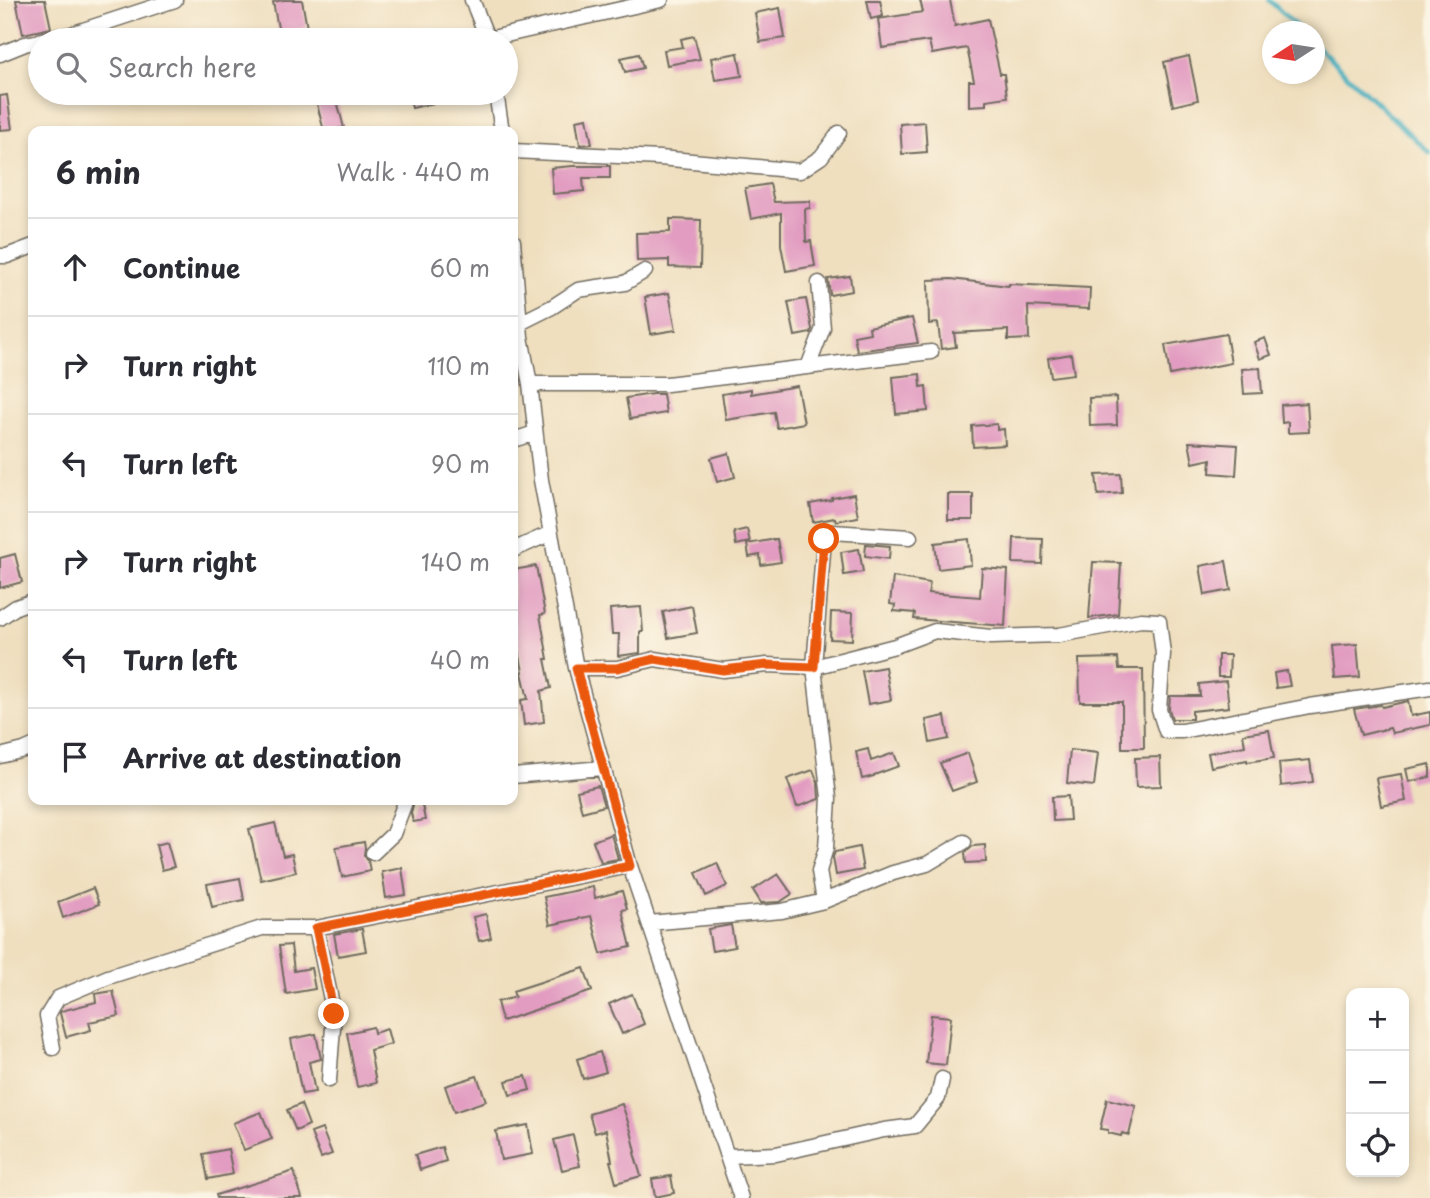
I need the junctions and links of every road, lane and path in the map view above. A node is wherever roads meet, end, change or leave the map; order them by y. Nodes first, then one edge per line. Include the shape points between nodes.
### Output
1 (175, 0) edge
2 (472, 0) edge
3 (661, 0) edge
4 (89, 28) edge
5 (483, 28) edge
6 (518, 33) edge
7 (28, 43) edge
8 (0, 54) edge
9 (498, 105) edge
10 (501, 126) edge
11 (839, 133) dead end
12 (518, 151) edge
13 (28, 248) edge
14 (0, 257) edge
15 (645, 271) dead end
16 (820, 283) dead end
17 (518, 333) edge
18 (930, 352) dead end
19 (808, 367) junction
20 (530, 384) junction
21 (536, 433) junction
22 (518, 438) edge
23 (551, 533) junction
24 (909, 537) dead end
25 (518, 548) edge
26 (28, 603) edge
27 (0, 618) edge
28 (814, 667) junction
29 (576, 668) junction
30 (1430, 688) edge
31 (28, 748) edge
32 (0, 756) edge
33 (603, 768) junction
34 (518, 776) edge
35 (404, 805) edge
36 (964, 842) dead end
37 (373, 853) dead end
38 (630, 866) junction
39 (824, 901) junction
40 (649, 923) junction
41 (316, 928) junction
42 (53, 1048) dead end
43 (942, 1079) dead end
44 (329, 1080) dead end
45 (727, 1156) junction
46 (741, 1198) edge

1 - 4 street
2 - 5 street
3 - 6 street
7 - 8 street
9 - 10 street
11 - 12 street via 821,157 800,171
13 - 14 street
15 - 17 street via 625,283 578,290
16 - 19 street via 823,328
17 - 20 street
18 - 19 street
19 - 20 street via 667,384
20 - 21 street
21 - 22 street
21 - 23 street
23 - 25 street
23 - 29 street
24 - 28 street via 832,532 824,539
26 - 27 street
28 - 29 street via 767,665 723,670 655,659 617,668
28 - 30 street via 935,631 990,637 1059,635 1141,620 1159,621 1163,654 1159,710 1167,731
28 - 39 street via 828,798 820,871
29 - 33 street
31 - 32 street
33 - 34 street
33 - 38 street
35 - 37 street via 393,834
36 - 39 street via 927,864
38 - 40 street
38 - 41 street
39 - 40 street via 782,911
40 - 45 street
41 - 42 street via 262,928 108,977 58,998 47,1016
41 - 44 street via 334,1014
43 - 45 street via 938,1098 915,1126 776,1154
45 - 46 street

